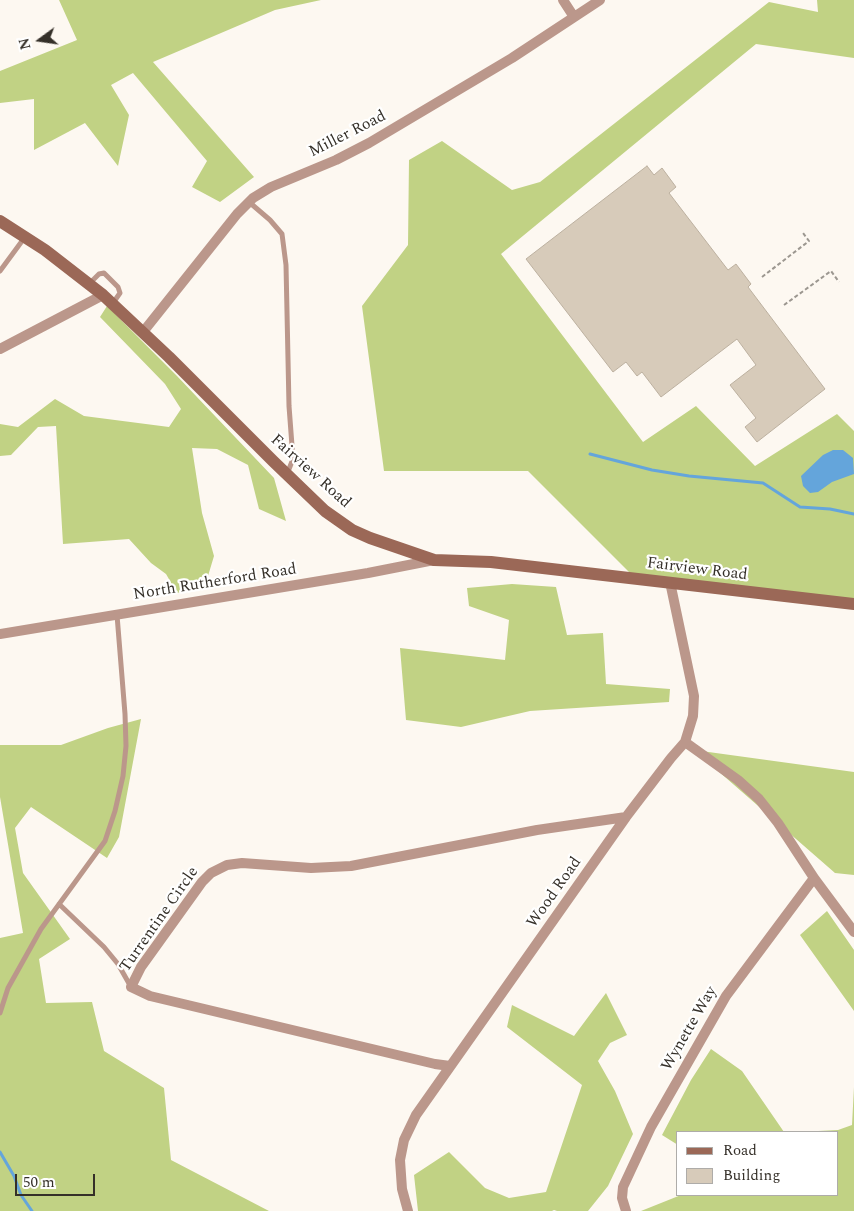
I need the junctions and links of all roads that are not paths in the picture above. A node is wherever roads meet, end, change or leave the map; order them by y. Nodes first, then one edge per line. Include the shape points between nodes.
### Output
1 (563, 0) edge
2 (600, 0) edge
3 (574, 17) junction
4 (249, 202) junction
5 (0, 221) edge
6 (25, 237) junction
7 (0, 271) edge
8 (108, 299) junction
9 (143, 332) junction
10 (0, 349) edge
11 (287, 475) junction
12 (434, 560) junction
13 (670, 582) junction
14 (854, 604) edge
15 (117, 615) junction
16 (0, 634) edge
17 (685, 742) junction
18 (626, 817) junction
19 (814, 878) junction
20 (60, 904) junction
21 (854, 932) edge
22 (131, 987) junction
23 (0, 1013) edge
24 (450, 1066) junction
25 (408, 1211) edge
26 (626, 1211) edge

1 - 3 street
2 - 3 street, Miller Road
3 - 4 street, Miller Road via 369,143 271,187
4 - 9 street, Miller Road
4 - 11 lane via 282,234 293,459
5 - 6 street, Fairview Road
6 - 7 lane
6 - 8 street, Fairview Road
8 - 9 street, Fairview Road
8 - 10 street
9 - 11 street, Fairview Road
11 - 12 street, Fairview Road via 325,511 352,530
12 - 13 street, Fairview Road via 491,562
12 - 15 street, North Rutherford Road
13 - 14 street, Fairview Road
13 - 17 street, Wood Road via 694,696 693,716
15 - 16 street, North Rutherford Road
15 - 20 lane via 126,714 123,776 105,841
17 - 18 street, Wood Road
17 - 19 street via 759,799
18 - 22 street, Turrentine Circle via 537,830 351,866 227,865 202,882 141,967
18 - 24 street, Wood Road
19 - 21 street
19 - 26 street, Wynette Way via 726,996 651,1127 623,1187
20 - 22 lane via 104,947
20 - 23 lane via 40,929 19,967
22 - 24 street, Turrentine Circle via 150,996
24 - 25 street, Wood Road via 416,1115 404,1140 400,1169

